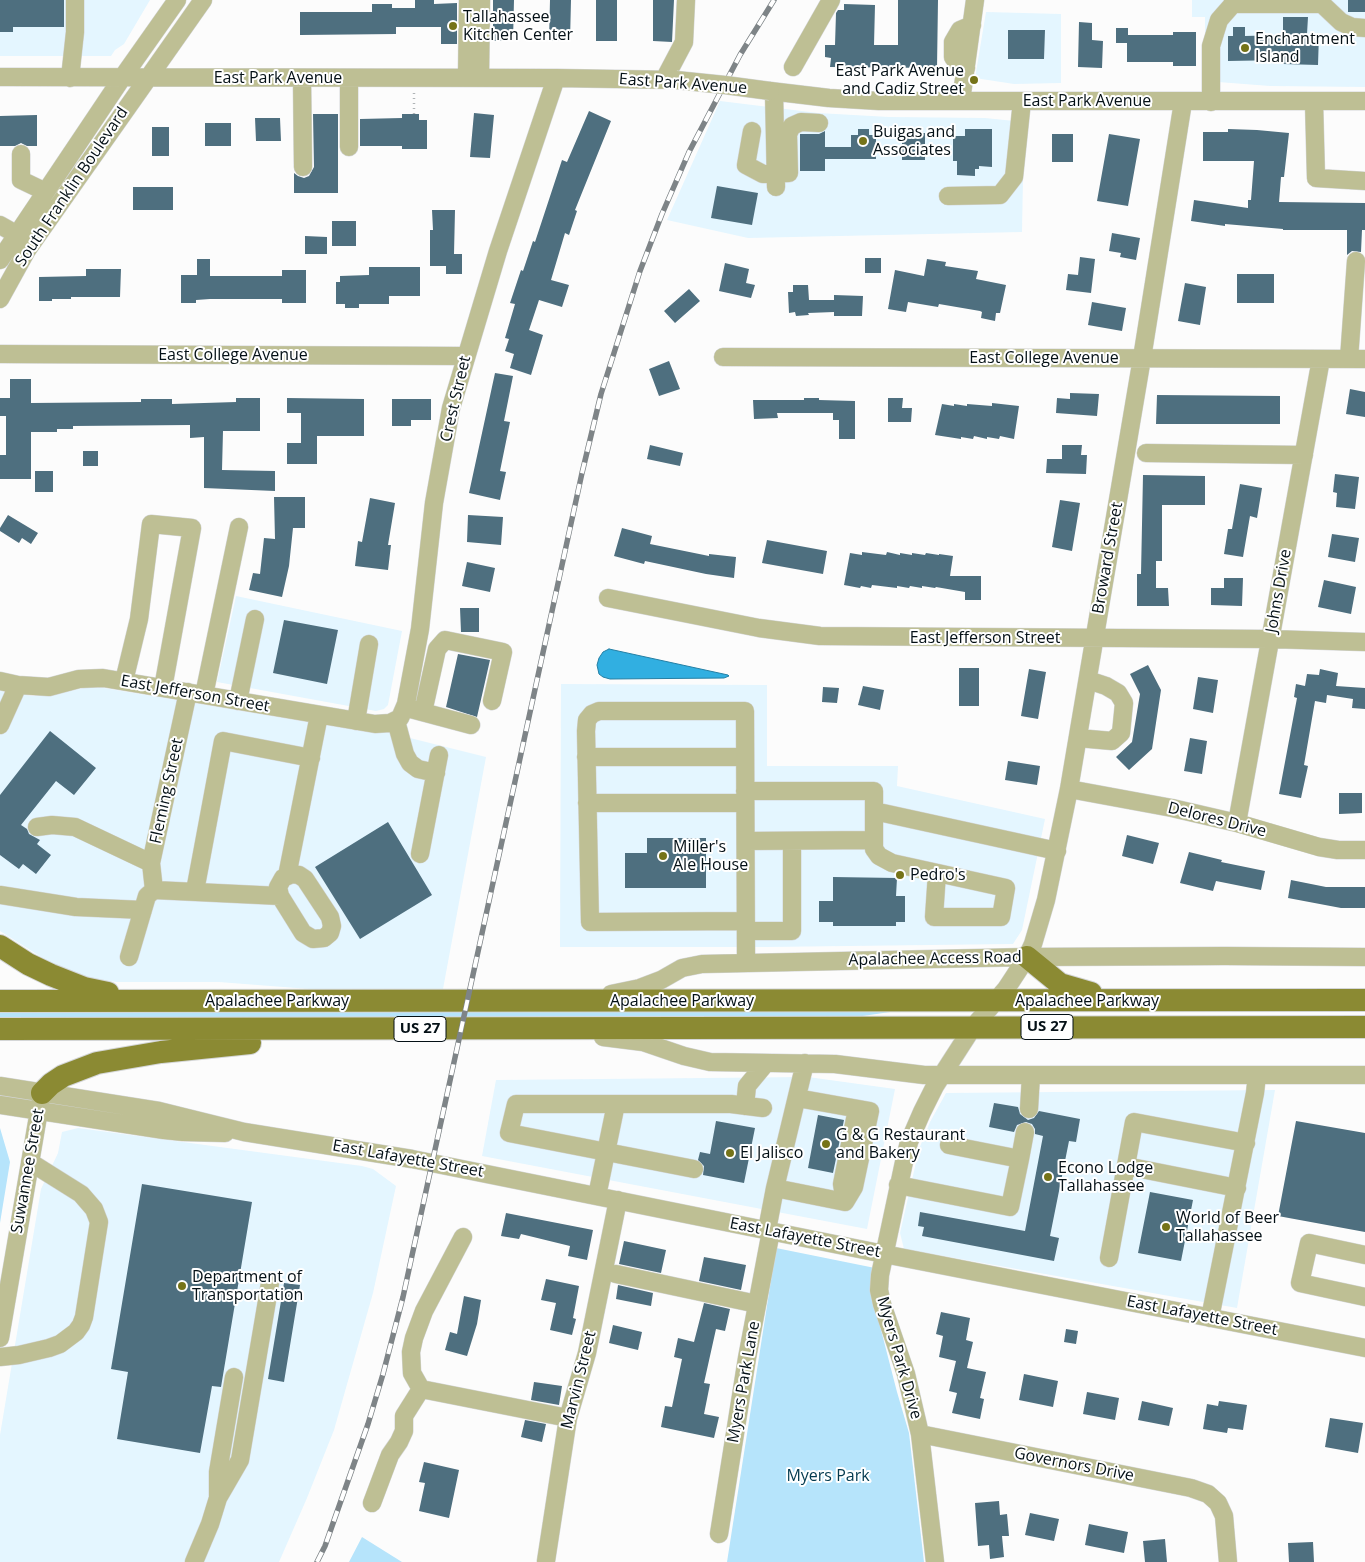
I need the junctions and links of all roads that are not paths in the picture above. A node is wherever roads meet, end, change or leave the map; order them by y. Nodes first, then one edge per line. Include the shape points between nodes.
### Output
1 (75, 0) edge
2 (177, 0) edge
3 (203, 0) edge
4 (468, 0) edge
5 (481, 0) edge
6 (686, 0) edge
7 (831, 0) edge
8 (975, 0) edge
9 (1233, 2) edge
10 (1365, 28) edge
11 (793, 67) dead end
12 (0, 77) edge
13 (70, 78) junction
14 (122, 78) junction
15 (148, 78) junction
16 (302, 78) junction
17 (349, 78) junction
18 (473, 78) junction
19 (556, 78) junction
20 (670, 80) junction
21 (772, 92) junction
22 (960, 100) junction
23 (1022, 101) junction
24 (1365, 101) edge
25 (1183, 102) junction
26 (1211, 102) junction
27 (1314, 102) junction
28 (819, 122) dead end
29 (752, 131) dead end
30 (350, 147) dead end
31 (21, 154) dead end
32 (302, 166) dead end
33 (776, 180) junction
34 (1365, 181) edge
35 (44, 191) junction
36 (948, 196) dead end
37 (0, 225) edge
38 (16, 234) junction
39 (0, 260) edge
40 (1356, 261) dead end
41 (0, 299) edge
42 (0, 354) edge
43 (465, 356) junction
44 (723, 358) dead end
45 (1142, 358) junction
46 (1321, 359) junction
47 (1357, 359) edge
48 (1146, 453) dead end
49 (1304, 455) junction
50 (239, 527) dead end
51 (608, 598) dead end
52 (256, 619) dead end
53 (1094, 639) junction
54 (1270, 639) junction
55 (1365, 642) edge
56 (369, 644) dead end
57 (417, 645) junction
58 (437, 649) junction
59 (1088, 680) junction
60 (0, 681) edge
61 (124, 681) junction
62 (18, 685) junction
63 (163, 688) junction
64 (196, 694) junction
65 (238, 701) junction
66 (492, 701) dead end
67 (423, 712) junction
68 (319, 715) junction
69 (397, 717) junction
70 (356, 721) junction
71 (0, 725) edge
72 (471, 725) dead end
73 (1078, 738) junction
74 (440, 755) dead end
75 (586, 757) junction
76 (745, 757) junction
77 (311, 758) junction
78 (436, 773) junction
79 (1069, 789) junction
80 (745, 797) junction
81 (587, 804) junction
82 (874, 811) junction
83 (1237, 823) junction
84 (37, 827) dead end
85 (874, 840) junction
86 (746, 841) junction
87 (792, 841) junction
88 (1365, 850) edge
89 (1057, 851) junction
90 (420, 854) dead end
91 (151, 863) junction
92 (937, 873) dead end
93 (287, 876) junction
94 (154, 890) junction
95 (194, 892) junction
96 (0, 895) edge
97 (280, 896) junction
98 (143, 910) junction
99 (746, 926) junction
100 (0, 946) edge
101 (1027, 957) junction
102 (1365, 957) edge
103 (129, 958) dead end
104 (746, 962) junction
105 (511, 1000) junction
106 (1139, 1000) junction
107 (1365, 1000) edge
108 (0, 1001) edge
109 (995, 1001) junction
110 (173, 1002) junction
111 (973, 1027) junction
112 (1365, 1027) edge
113 (405, 1029) junction
114 (512, 1029) junction
115 (0, 1030) edge
116 (728, 1063) junction
117 (766, 1063) junction
118 (805, 1063) junction
119 (1031, 1074) junction
120 (942, 1075) junction
121 (1256, 1075) junction
122 (1365, 1075) edge
123 (0, 1086) edge
124 (747, 1086) junction
125 (797, 1098) junction
126 (40, 1102) junction
127 (616, 1104) junction
128 (0, 1105) edge
129 (745, 1106) junction
130 (763, 1108) dead end
131 (1029, 1110) dead end
132 (1025, 1132) dead end
133 (1246, 1143) junction
134 (949, 1145) dead end
135 (606, 1152) junction
136 (1020, 1159) junction
137 (30, 1162) junction
138 (1126, 1166) junction
139 (694, 1169) dead end
140 (898, 1185) junction
141 (775, 1188) junction
142 (1237, 1188) junction
143 (597, 1196) junction
144 (618, 1200) junction
145 (769, 1231) junction
146 (463, 1237) dead end
147 (884, 1254) junction
148 (1365, 1255) edge
149 (1109, 1258) dead end
150 (616, 1274) dead end
151 (270, 1283) dead end
152 (1365, 1297) edge
153 (757, 1304) junction
154 (1210, 1318) junction
155 (0, 1338) edge
156 (1365, 1348) edge
157 (0, 1357) edge
158 (234, 1377) dead end
159 (421, 1389) junction
160 (568, 1418) junction
161 (920, 1434) junction
162 (218, 1498) junction
163 (372, 1503) dead end
164 (719, 1534) dead end
165 (546, 1561) edge
166 (194, 1562) edge
167 (935, 1562) edge
168 (1228, 1562) edge

1 - 13 street
2 - 14 street, South Franklin Boulevard
3 - 15 street, South Franklin Boulevard
4 - 18 street
5 - 18 street
6 - 20 street via 684,42
7 - 11 street
8 - 22 street
9 - 10 street via 1322,4 1341,22 1352,28
9 - 26 street via 1219,20 1211,46
12 - 13 street, East Park Avenue
13 - 14 street, East Park Avenue
14 - 15 street, East Park Avenue
14 - 35 street, South Franklin Boulevard
15 - 16 street, East Park Avenue
15 - 41 street, South Franklin Boulevard via 27,250
16 - 17 street, East Park Avenue
16 - 32 street
17 - 18 street, East Park Avenue
17 - 30 street
18 - 19 street, East Park Avenue
19 - 20 street, East Park Avenue
19 - 43 street, Crest Street
20 - 21 street, East Park Avenue, bridge
21 - 22 street, East Park Avenue via 862,100
21 - 33 street
22 - 23 street, East Park Avenue
23 - 25 street, East Park Avenue
23 - 36 street via 1014,177 1010,183 1000,195
24 - 27 street, East Park Avenue
25 - 26 street, East Park Avenue
25 - 45 street, Broward Street
26 - 27 street, East Park Avenue
27 - 34 street via 1316,178
28 - 33 street via 798,122 792,126 788,134 789,173
29 - 33 street via 746,165
31 - 35 street via 21,180
35 - 38 street, South Franklin Boulevard
37 - 38 street
38 - 39 street, South Franklin Boulevard
40 - 47 street
42 - 43 street, East College Avenue
43 - 57 street, Crest Street via 451,408 434,503
44 - 45 street, East College Avenue
45 - 46 street, East College Avenue
45 - 53 street, Broward Street
46 - 47 street, East College Avenue
46 - 49 street, Johns Drive
48 - 49 street
49 - 54 street, Johns Drive
50 - 64 street, Fleming Street
51 - 53 street, East Jefferson Street via 759,628 820,636
52 - 65 street
53 - 54 street, East Jefferson Street
53 - 59 street, Broward Street
54 - 55 street, East Jefferson Street
54 - 83 street, Johns Drive
56 - 70 street
57 - 58 street
57 - 69 street, Crest Street
58 - 66 street via 445,640 503,652
58 - 67 street
59 - 73 street, Broward Street
59 - 73 street via 1118,693 1124,703 1121,733 1112,741
60 - 62 street, East Jefferson Street
61 - 62 street, East Jefferson Street via 103,678 79,679 49,687
61 - 63 street, East Jefferson Street
61 - 63 street via 139,619 151,524 192,528
62 - 71 street
63 - 64 street, East Jefferson Street
64 - 65 street, East Jefferson Street
64 - 91 street, Fleming Street
65 - 68 street, East Jefferson Street
67 - 69 street, East Jefferson Street
67 - 72 street, East Jefferson Street
68 - 70 street, East Jefferson Street
68 - 77 street
69 - 70 street, East Jefferson Street via 375,724
69 - 78 street via 410,763 418,769
73 - 79 street, Broward Street
74 - 78 street
75 - 76 street
75 - 76 street via 587,720 599,711 745,711
75 - 81 street
76 - 80 street
77 - 93 street
77 - 95 street via 223,741
78 - 90 street
79 - 83 street, Delores Drive
79 - 89 street, Broward Street
80 - 81 street
80 - 82 street via 874,791
80 - 86 street
81 - 99 street via 590,922
82 - 85 street
82 - 89 street
83 - 88 street, Delores Drive via 1319,847
84 - 91 street via 75,827
85 - 87 street
85 - 92 street via 879,856 892,863
86 - 87 street
86 - 99 street
87 - 99 street via 792,931
89 - 101 street, Broward Street via 1042,914
91 - 94 street, Fleming Street
93 - 97 street via 278,887
93 - 97 street via 300,875 305,879 330,917 330,933 324,938 313,939 303,933
94 - 95 street
94 - 98 street via 147,896
95 - 97 street
96 - 98 street via 76,907
98 - 103 street
99 - 104 street
100 - 110 main road via 39,970 84,988
101 - 102 street, Apalachee Access Road
101 - 104 street, Apalachee Access Road
101 - 106 main road via 1055,980 1073,989
101 - 109 street, Broward Street
104 - 105 street, Apalachee Access Road via 688,966 654,983 619,993
105 - 109 main road, Apalachee Parkway / US 27
105 - 110 main road, Apalachee Parkway / US 27
106 - 107 main road, Apalachee Parkway / US 27
106 - 109 main road, Apalachee Parkway / US 27
108 - 110 main road, Apalachee Parkway / US 27
109 - 111 street, Myers Park Drive
111 - 112 main road, Apalachee Parkway / US 27
111 - 114 main road, Apalachee Parkway / US 27
111 - 120 street, Myers Park Drive
113 - 114 main road, Apalachee Parkway / US 27
113 - 115 main road, Apalachee Parkway / US 27
113 - 126 main road via 210,1046 121,1058 70,1072 51,1084
114 - 116 street via 634,1041 701,1061
116 - 117 street
116 - 124 street
117 - 118 street
117 - 124 street
118 - 120 street
118 - 125 street, Myers Park Lane
119 - 120 street
119 - 121 street
119 - 131 street
120 - 140 street, Myers Park Drive via 913,1133
121 - 122 street
121 - 133 street
123 - 126 street, East Lafayette Street
124 - 129 street
125 - 141 street, Myers Park Lane
125 - 141 street via 864,1110 854,1187 845,1202
126 - 128 street, East Lafayette Street
126 - 137 street, Suwannee Street
126 - 143 street, East Lafayette Street via 178,1115 244,1132 373,1151
127 - 129 street
127 - 135 street
127 - 135 street via 516,1104 509,1134
129 - 130 street
132 - 136 street
133 - 138 street via 1134,1122
133 - 142 street
134 - 136 street
135 - 139 street
135 - 143 street
136 - 140 street via 1010,1207
137 - 155 street, Suwannee Street
137 - 157 street via 81,1194 94,1209 99,1222 84,1317 76,1332 49,1348 20,1356
138 - 142 street
138 - 149 street
140 - 147 street, Myers Park Drive
141 - 145 street, Myers Park Lane
142 - 154 street
143 - 144 street, East Lafayette Street
144 - 145 street, East Lafayette Street
144 - 160 street, Marvin Street via 587,1353
145 - 147 street, East Lafayette Street
145 - 153 street, Myers Park Lane
146 - 159 street via 424,1311 414,1338 412,1373
147 - 154 street, East Lafayette Street
147 - 161 street, Myers Park Drive via 880,1298 906,1374
148 - 152 street via 1309,1244 1300,1283
150 - 153 street
151 - 162 street via 240,1460
153 - 164 street, Myers Park Lane
154 - 156 street, East Lafayette Street
158 - 162 street via 218,1472
159 - 160 street
159 - 163 street via 404,1416 404,1431 390,1455
160 - 165 street, Marvin Street
161 - 167 street, Myers Park Drive
161 - 168 street, Governors Drive via 1208,1494 1222,1510
162 - 166 street

